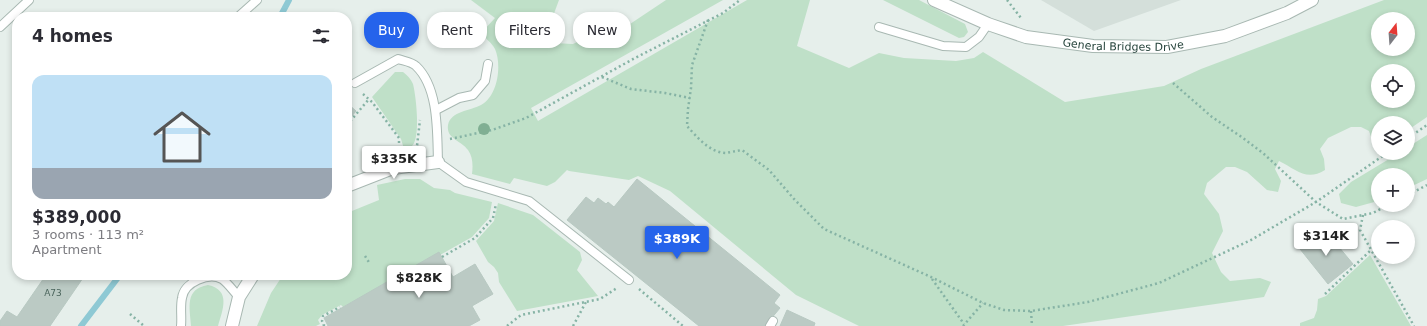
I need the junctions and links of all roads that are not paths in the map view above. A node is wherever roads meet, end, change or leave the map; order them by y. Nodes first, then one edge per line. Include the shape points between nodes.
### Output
1 (29, 0) edge
2 (257, 0) edge
3 (934, 0) edge
4 (1312, 0) edge
5 (16, 12) edge
6 (244, 12) edge
7 (12, 16) edge
8 (988, 24) junction
9 (0, 27) edge
10 (879, 27) dead end
11 (488, 64) dead end
12 (355, 83) road end
13 (436, 110) junction
14 (438, 162) junction
15 (352, 184) edge
16 (194, 280) edge
17 (222, 280) edge
18 (250, 280) edge
19 (629, 280) road end
20 (239, 297) junction
21 (181, 326) edge
22 (232, 326) edge

1 - 5 lane
2 - 6 lane
3 - 8 street, General Bridges Drive
4 - 8 street, General Bridges Drive via 1287,13 1225,36 1167,47 1093,46 1026,37
7 - 9 lane
8 - 10 lane via 979,37 966,47 943,46
11 - 13 lane via 485,81 473,95 459,98
12 - 13 lane via 398,59 415,65 426,80
13 - 14 lane
14 - 15 street via 393,168
14 - 19 lane via 466,182 529,201
16 - 21 lane via 186,287 182,297
17 - 20 lane
18 - 20 street
20 - 22 street

